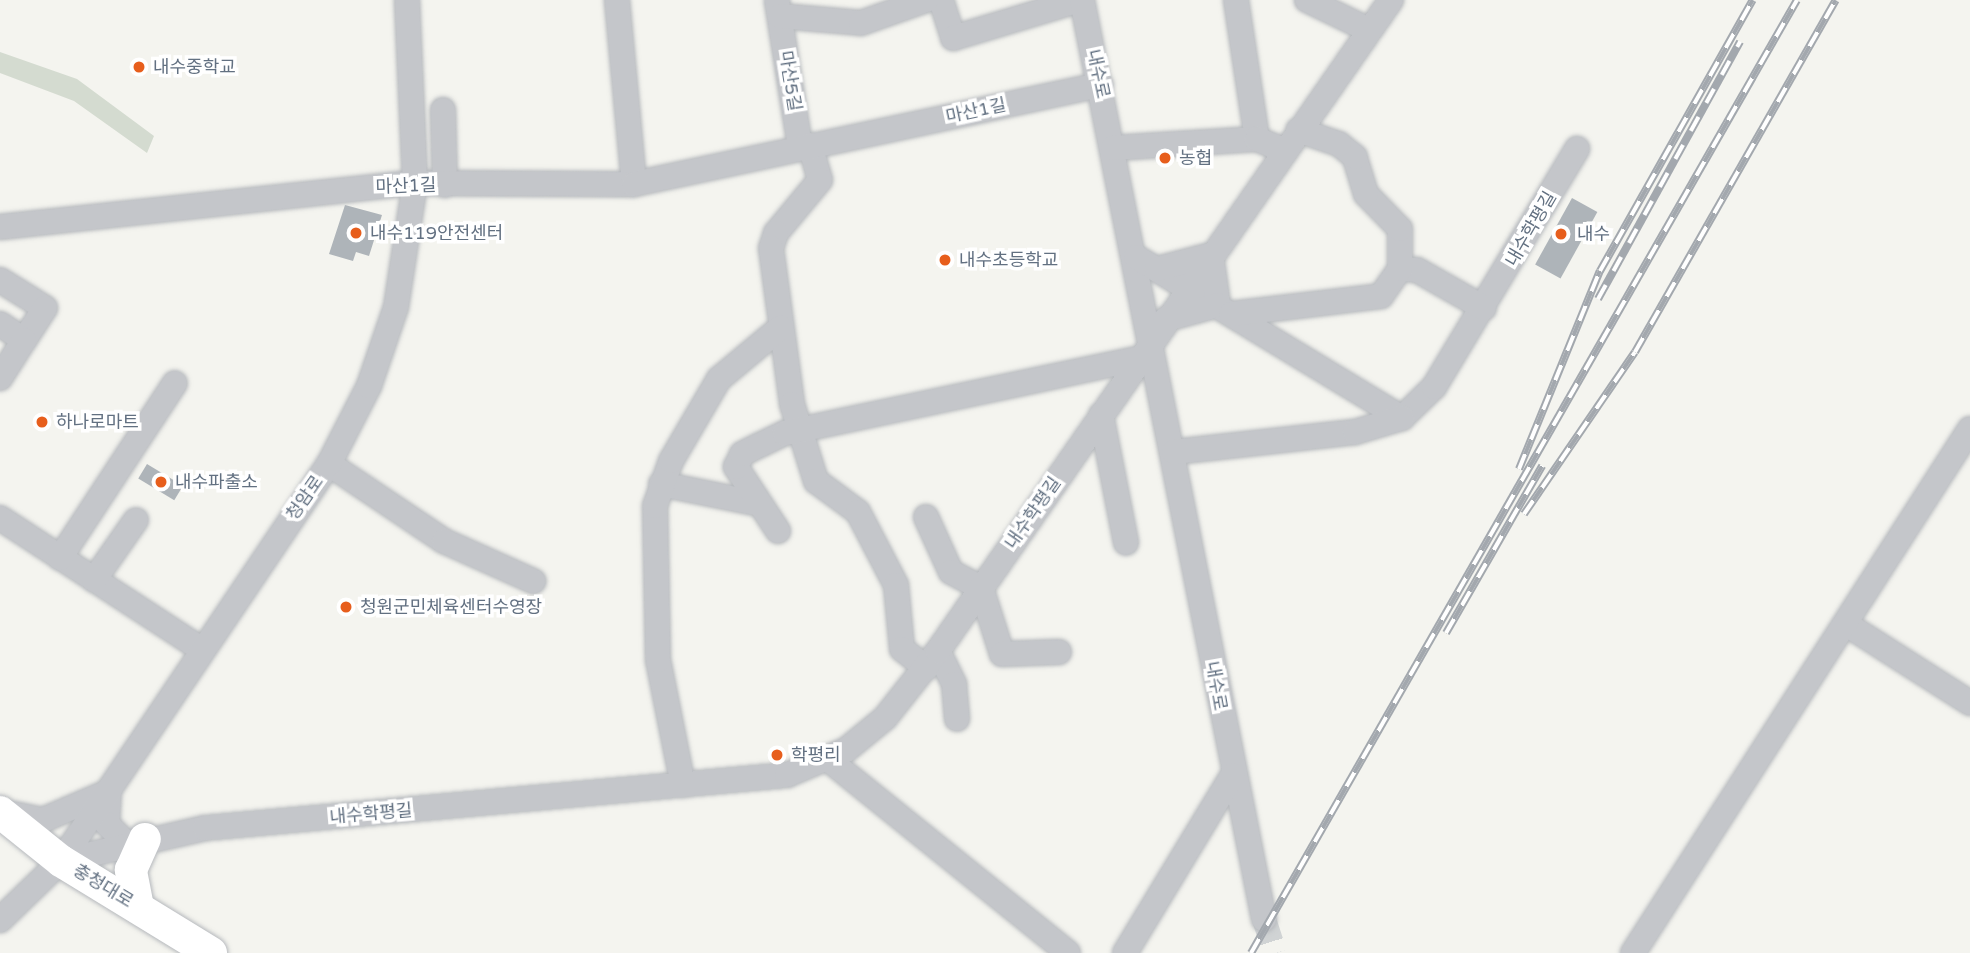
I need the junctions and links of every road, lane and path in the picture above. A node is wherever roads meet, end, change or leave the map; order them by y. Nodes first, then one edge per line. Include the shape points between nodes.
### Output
1 (407, 0) edge
2 (617, 0) edge
3 (926, 0) edge
4 (942, 0) edge
5 (1081, 0) edge
6 (1236, 0) edge
7 (1307, 0) edge
8 (1391, 0) edge
9 (778, 8) edge
10 (1369, 30) junction
11 (1101, 85) junction
12 (443, 110) dead end
13 (1257, 139) junction
14 (1291, 140) junction
15 (805, 146) junction
16 (1113, 148) junction
17 (1577, 149) dead end
18 (415, 183) junction
19 (445, 184) junction
20 (634, 184) junction
21 (0, 227) edge
22 (1211, 255) junction
23 (1147, 263) junction
24 (1400, 269) junction
25 (0, 280) edge
26 (1188, 287) junction
27 (1484, 308) junction
28 (1225, 310) junction
29 (0, 324) edge
30 (780, 328) junction
31 (1154, 339) junction
32 (24, 340) junction
33 (0, 378) edge
34 (175, 383) dead end
35 (1101, 415) junction
36 (1402, 418) junction
37 (1970, 429) edge
38 (803, 431) junction
39 (1174, 452) junction
40 (329, 464) junction
41 (661, 484) junction
42 (755, 503) junction
43 (926, 517) dead end
44 (0, 518) edge
45 (136, 520) dead end
46 (778, 531) dead end
47 (1126, 544) dead end
48 (60, 558) junction
49 (94, 580) junction
50 (533, 581) dead end
51 (981, 588) junction
52 (1846, 624) junction
53 (201, 649) junction
54 (1059, 652) dead end
55 (932, 659) junction
56 (1970, 702) edge
57 (957, 719) dead end
58 (829, 760) junction
59 (1233, 775) junction
60 (683, 785) junction
61 (109, 789) junction
62 (0, 811) edge
63 (0, 830) edge
64 (136, 841) junction
65 (57, 866) junction
66 (138, 907) junction
67 (1264, 919) tunnel mouth
68 (0, 920) edge
69 (183, 953) edge
70 (211, 953) edge
71 (1068, 953) edge
72 (1125, 953) edge
73 (1633, 953) edge

1 - 18 street, 청암로
2 - 20 street
3 - 9 street, 마산5길 via 861,23
4 - 5 street, 내수로 via 953,38
5 - 11 street, 내수로
6 - 13 street
7 - 10 street
8 - 10 street, 내수학평길
9 - 15 street, 마산5길
10 - 14 street, 내수학평길
11 - 15 street, 마산1길
11 - 16 street, 내수로
12 - 19 street
13 - 14 street
13 - 16 street
14 - 22 street, 내수학평길
14 - 24 street via 1339,144 1354,157 1366,194 1400,229
15 - 20 street, 마산1길
15 - 30 street via 820,180 776,233 771,248
16 - 23 street, 내수로
17 - 27 street, 내수학평길
18 - 19 street, 마산1길
18 - 21 street, 마산1길
18 - 40 street, 청암로 via 405,267 384,347
19 - 20 street, 마산1길
22 - 23 street
22 - 26 street, 내수학평길
22 - 28 street
23 - 26 street
23 - 31 street, 내수로
24 - 27 street via 1417,270
24 - 28 street via 1381,296
25 - 32 street via 45,308
26 - 28 street
26 - 31 street, 내수학평길
27 - 36 street, 내수학평길 via 1434,387
28 - 31 street
28 - 36 street
29 - 32 street
30 - 38 street
30 - 41 street via 719,379
31 - 35 street, 내수학평길
31 - 38 street
31 - 39 street, 내수로
32 - 33 street
34 - 48 street
35 - 47 street
35 - 51 street, 내수학평길
36 - 39 street via 1355,432
37 - 52 street
38 - 42 street via 742,454 739,480
38 - 55 street via 817,481 858,512 896,585 902,649
39 - 59 street, 내수로
40 - 50 street via 444,541
40 - 53 street, 청암로
41 - 42 street
41 - 60 street via 652,528 658,660
42 - 46 street
43 - 51 street via 951,572
44 - 48 street
45 - 49 street
48 - 49 street
49 - 53 street
51 - 54 street via 1002,654
51 - 55 street, 내수학평길
52 - 56 street
52 - 73 street
53 - 61 street, 청암로
55 - 57 street via 954,684
55 - 58 street, 내수학평길 via 865,737
58 - 60 street, 내수학평길 via 787,775
58 - 71 street
59 - 67 street, 내수로
59 - 72 street
60 - 64 street, 내수학평길
61 - 62 street via 43,820
61 - 64 street via 107,824
61 - 65 street, 청암로
62 - 65 main road, 충청대로
63 - 65 main road, 충청대로
64 - 65 street, 내수학평길
64 - 66 main road via 131,870
65 - 66 main road, 충청대로
65 - 68 street, 청암로
65 - 69 main road, 충청대로
66 - 70 main road, 충청대로

